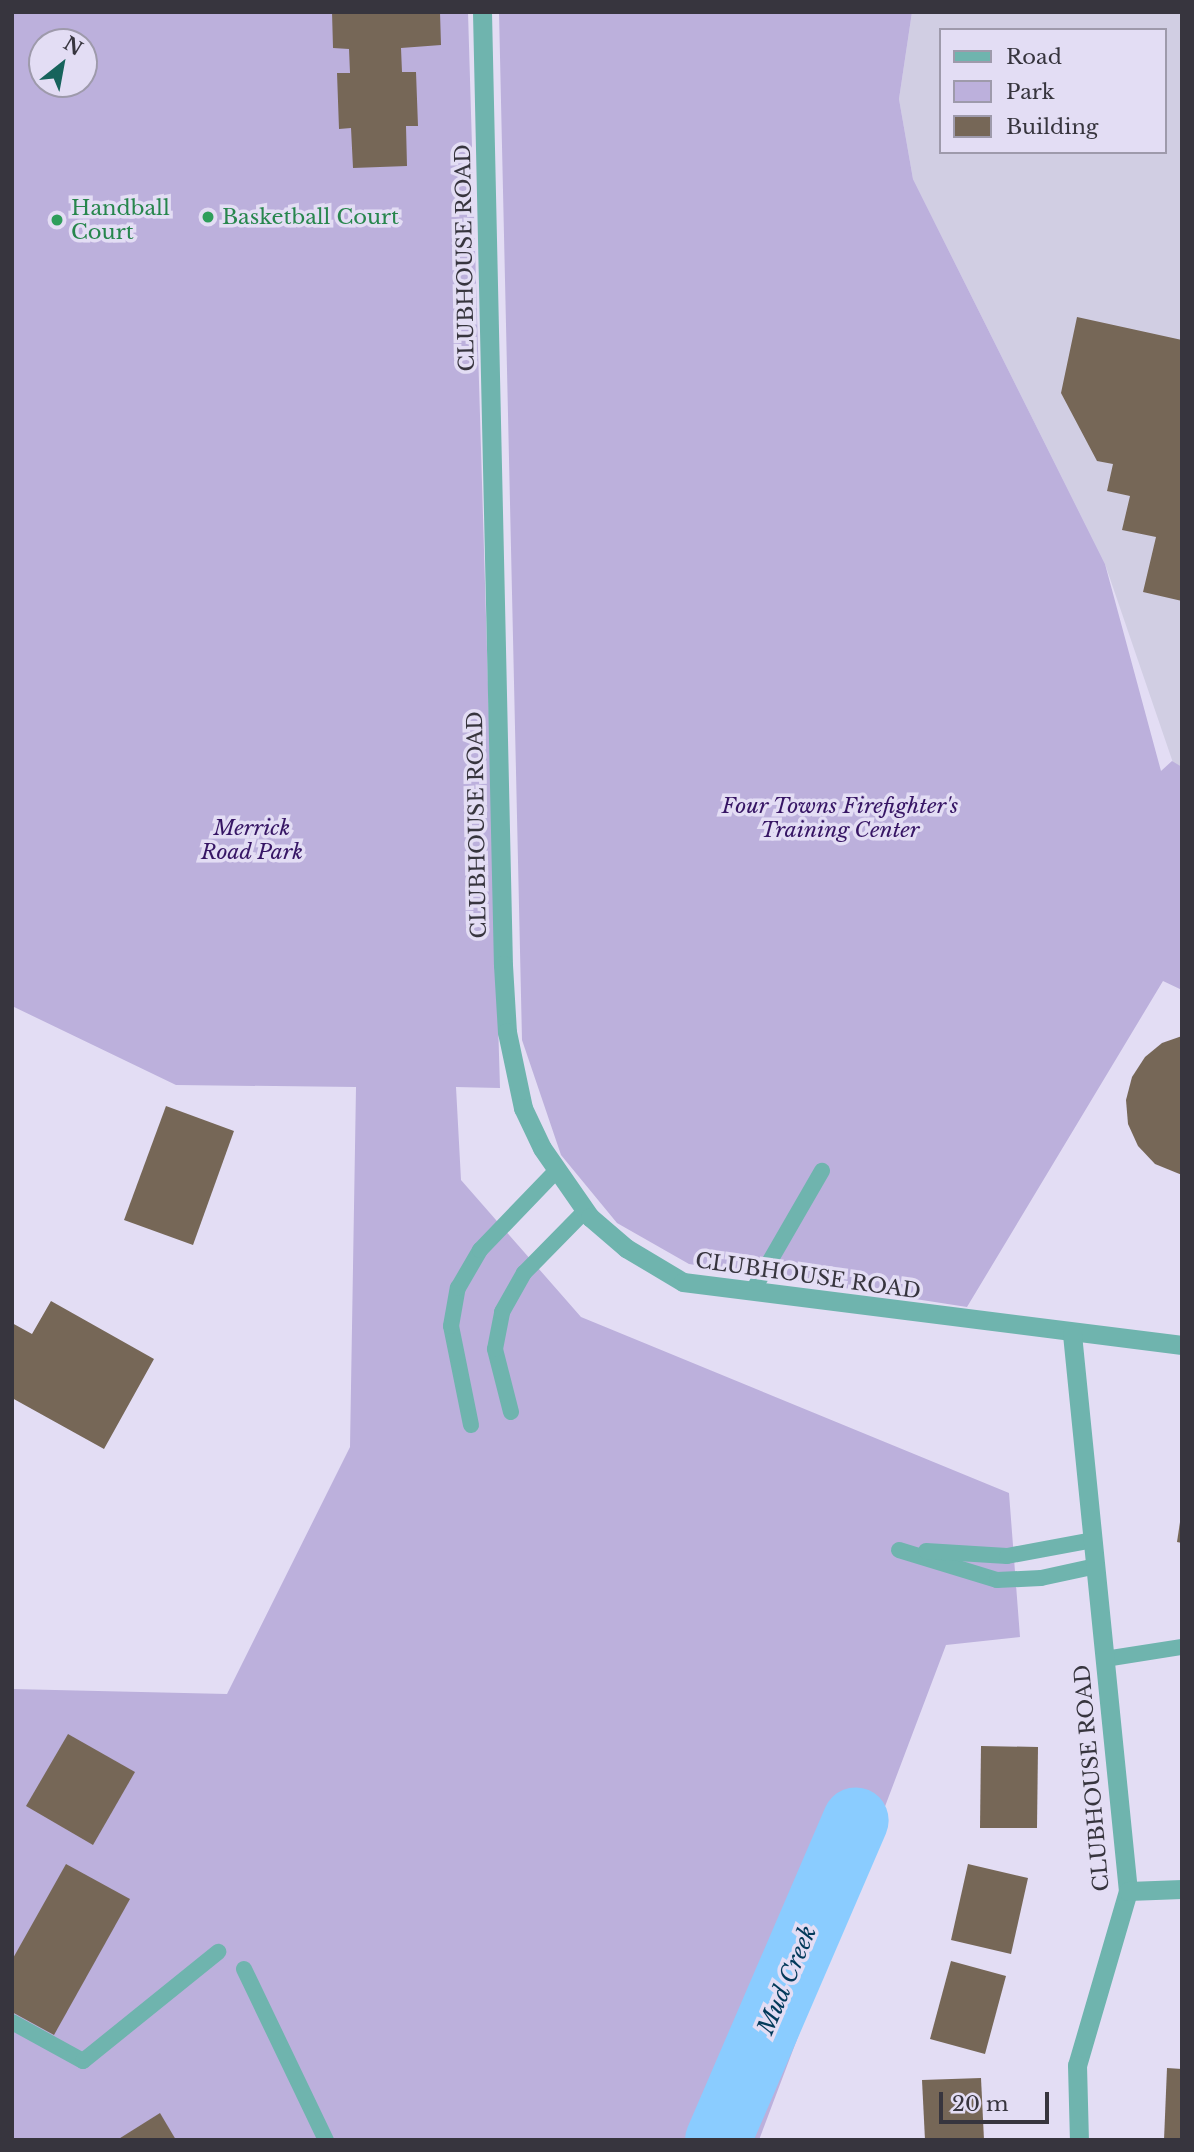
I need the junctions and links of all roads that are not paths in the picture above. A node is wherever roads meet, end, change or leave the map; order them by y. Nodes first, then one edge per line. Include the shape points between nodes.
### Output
1 (482, 12) edge
2 (557, 1170) junction
3 (822, 1171) dead end
4 (586, 1210) junction
5 (752, 1292) junction
6 (1072, 1334) junction
7 (1182, 1345) edge
8 (511, 1412) dead end
9 (471, 1425) dead end
10 (1093, 1540) junction
11 (1096, 1566) junction
12 (1182, 1647) edge
13 (1105, 1659) junction
14 (1182, 1889) edge
15 (1128, 1891) junction
16 (218, 1952) dead end
17 (244, 1969) dead end
18 (12, 2022) edge
19 (326, 2140) edge
20 (1079, 2140) edge

1 - 2 street, CLUBHOUSE ROAD via 503,964 508,1032 523,1108
2 - 4 street, CLUBHOUSE ROAD
2 - 9 lane via 480,1250 458,1288 452,1326
3 - 5 lane
4 - 5 street, CLUBHOUSE ROAD via 626,1248 683,1282
4 - 8 lane via 524,1273 502,1312 495,1349
5 - 6 street, CLUBHOUSE ROAD
6 - 7 street
6 - 10 street, CLUBHOUSE ROAD
10 - 11 street, CLUBHOUSE ROAD
10 - 11 lane via 1007,1556 899,1550 997,1580 1041,1578
11 - 13 street, CLUBHOUSE ROAD
12 - 13 lane
13 - 15 street, CLUBHOUSE ROAD
14 - 15 street
15 - 20 street, CLUBHOUSE ROAD via 1077,2065
16 - 18 lane via 83,2061
17 - 19 lane

